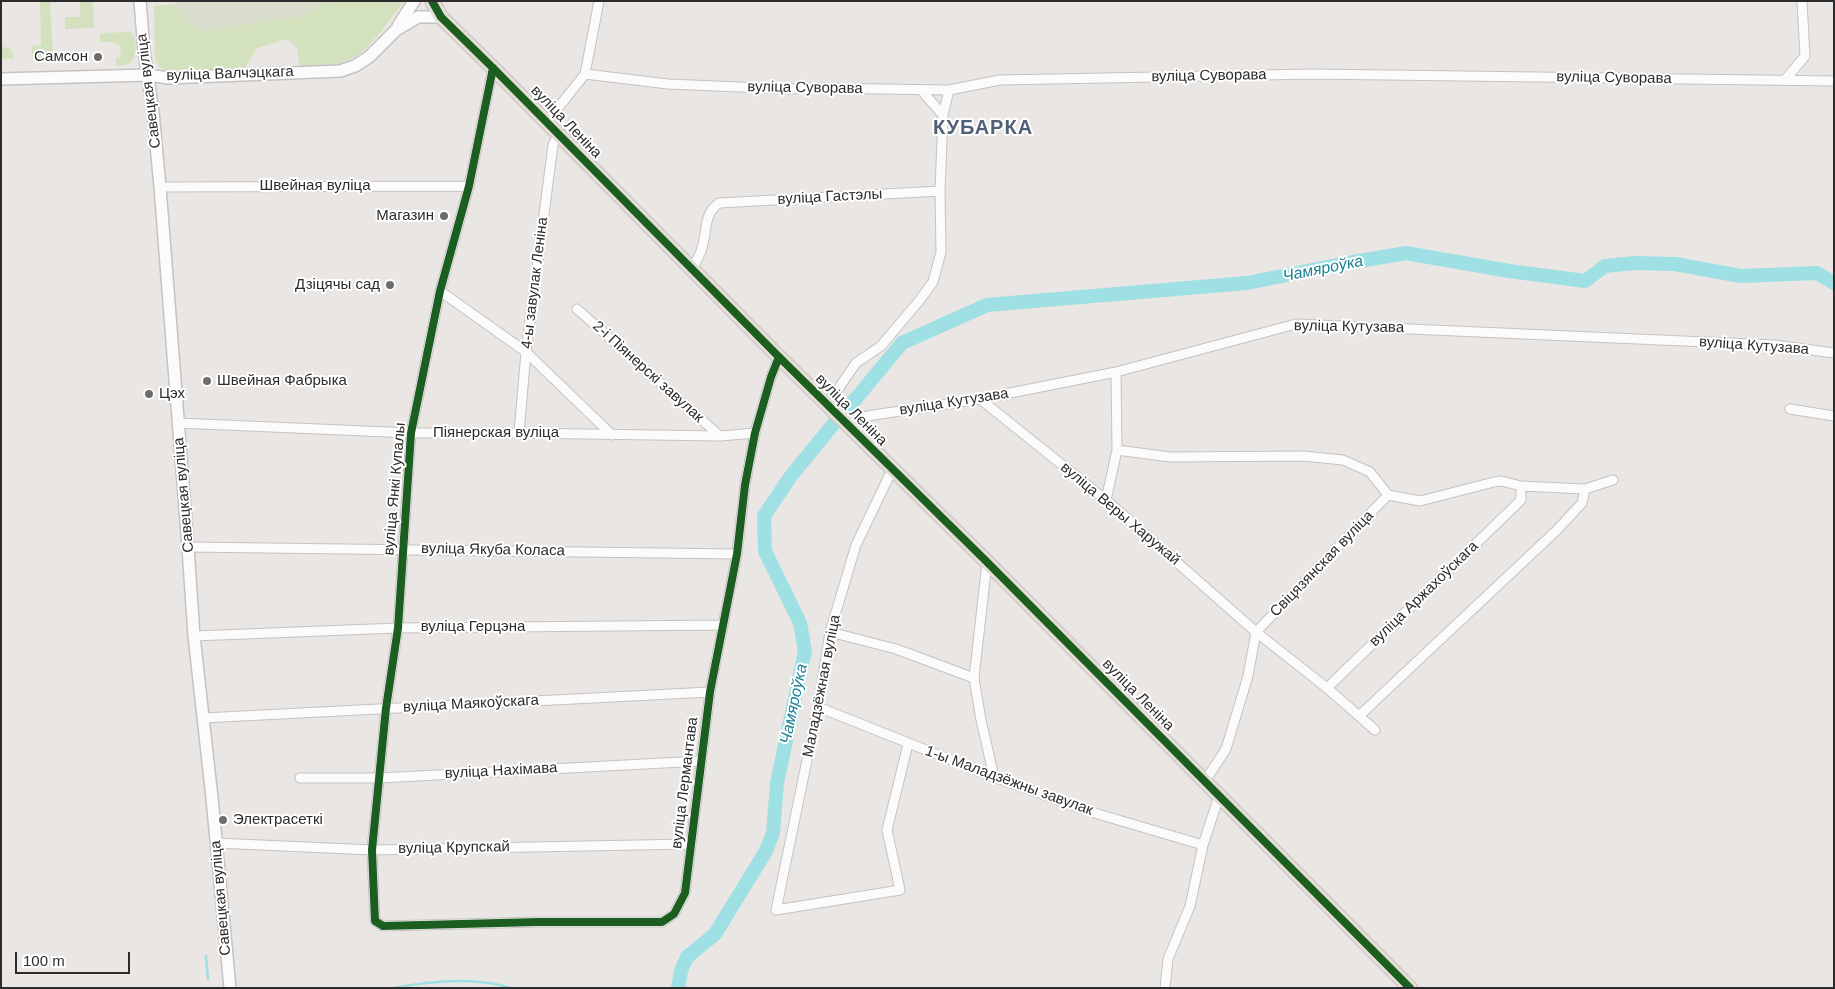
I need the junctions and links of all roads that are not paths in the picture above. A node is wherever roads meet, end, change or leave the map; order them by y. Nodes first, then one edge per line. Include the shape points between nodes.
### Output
1 (140, 1) edge
2 (414, 1) edge
3 (432, 1) edge
4 (599, 1) edge
5 (1802, 1) edge
6 (441, 17) junction
7 (396, 30) junction
8 (493, 68) junction
9 (148, 74) junction
10 (586, 74) junction
11 (1, 79) edge
12 (1785, 80) junction
13 (1834, 81) edge
14 (921, 90) junction
15 (949, 90) junction
16 (943, 115) junction
17 (546, 123) junction
18 (558, 135) junction
19 (469, 186) junction
20 (160, 187) junction
21 (940, 190) junction
22 (692, 269) junction
23 (440, 291) junction
24 (577, 309) dead end
25 (526, 352) junction
26 (1834, 353) edge
27 (779, 357) junction
28 (1116, 372) junction
29 (980, 398) junction
30 (827, 405) junction
31 (1790, 409) dead end
32 (1834, 416) edge
33 (178, 423) junction
34 (846, 424) junction
35 (412, 433) junction
36 (519, 433) junction
37 (755, 433) junction
38 (612, 435) junction
39 (720, 436) junction
40 (1117, 450) junction
41 (892, 470) junction
42 (1612, 480) dead end
43 (1521, 486) junction
44 (1585, 489) junction
45 (1388, 495) junction
46 (1106, 500) junction
47 (188, 547) junction
48 (403, 549) junction
49 (737, 554) junction
50 (987, 562) junction
51 (723, 625) junction
52 (398, 628) junction
53 (830, 632) junction
54 (1256, 632) junction
55 (194, 636) junction
56 (974, 678) junction
57 (1327, 688) junction
58 (710, 692) junction
59 (818, 707) junction
60 (386, 708) junction
61 (1359, 716) junction
62 (203, 718) junction
63 (1375, 730) dead end
64 (908, 744) junction
65 (701, 760) junction
66 (994, 777) junction
67 (300, 778) dead end
68 (380, 778) junction
69 (1205, 781) junction
70 (1218, 796) junction
71 (216, 843) junction
72 (691, 844) junction
73 (1203, 845) junction
74 (372, 850) junction
75 (375, 921) joint
76 (230, 988) edge
77 (1165, 988) edge
78 (1410, 988) edge

1 - 9 street, Савецкая вуліца
2 - 7 street
3 - 6 main road, вуліца Леніна
4 - 10 street
5 - 12 street via 1805,56
6 - 7 street, вуліца Валчэцкага via 418,17
6 - 8 main road, вуліца Леніна
7 - 9 street, вуліца Валчэцкага via 369,58 340,71 168,78
8 - 17 main road, вуліца Леніна
8 - 19 street, вуліца Янкі Купалы
9 - 11 street, вуліца Валчэцкага
9 - 20 street, Савецкая вуліца
10 - 14 street, вуліца Суворава via 668,84
10 - 17 street
12 - 13 street, вуліца Суворава
12 - 15 street, вуліца Суворава via 1313,74 1000,80
14 - 15 street, вуліца Суворава
14 - 16 street
15 - 16 street
16 - 21 street
17 - 18 main road, вуліца Леніна
18 - 22 main road, вуліца Леніна
18 - 25 street, 4-ы завулак Леніна via 553,145
19 - 20 street, Швейная вуліца
19 - 23 street, вуліца Янкі Купалы
20 - 33 street, Савецкая вуліца
21 - 22 street, вуліца Гастэлы via 719,203 707,217 702,250
21 - 30 street via 942,252 933,282 881,346 856,363
22 - 27 main road, вуліца Леніна
23 - 25 street
23 - 35 street, вуліца Янкі Купалы
24 - 39 street, 2-і Піянерскі завулак
25 - 36 street, 4-ы завулак Леніна
25 - 38 street
26 - 28 street, вуліца Кутузава via 1774,345 1296,324
27 - 30 main road, вуліца Леніна
27 - 37 street, вуліца Лермантава
28 - 29 street, вуліца Кутузава
28 - 40 street
29 - 34 street, вуліца Кутузава via 867,416
29 - 46 street, вуліца Веры Харужай
30 - 34 main road, вуліца Леніна
31 - 32 street
33 - 35 street, Піянерская вуліца
33 - 47 street, Савецкая вуліца
34 - 41 main road, вуліца Леніна
35 - 36 street, Піянерская вуліца
35 - 48 street, вуліца Янкі Купалы
36 - 38 street, Піянерская вуліца
37 - 39 street, Піянерская вуліца
37 - 49 street, вуліца Лермантава
38 - 39 street, Піянерская вуліца
40 - 45 street via 1170,456 1303,456 1343,460 1370,472
40 - 46 street
41 - 50 main road, вуліца Леніна
41 - 53 street, Маладзёжная вуліца via 856,545
42 - 44 street
43 - 44 street
43 - 45 street via 1494,482 1420,501
43 - 57 street, вуліца Аржахоўскага via 1521,500
44 - 61 street via 1582,503 1557,530
45 - 54 street, Свіцязянская вуліца
46 - 54 street, вуліца Веры Харужай
47 - 48 street, вуліца Якуба Коласа
47 - 55 street, Савецкая вуліца
48 - 49 street, вуліца Якуба Коласа
48 - 52 street, вуліца Янкі Купалы
49 - 51 street, вуліца Лермантава
50 - 56 street
50 - 69 main road, вуліца Леніна
51 - 52 street, вуліца Герцэна
51 - 58 street, вуліца Лермантава
52 - 55 street, вуліца Герцэна
52 - 60 street, вуліца Янкі Купалы
53 - 56 street via 896,648
53 - 59 street, Маладзёжная вуліца
54 - 57 street, вуліца Веры Харужай
54 - 69 street via 1248,676 1226,749
55 - 62 street, Савецкая вуліца
56 - 66 street
57 - 61 street, вуліца Веры Харужай
58 - 60 street, вуліца Маякоўскага
58 - 65 street, вуліца Лермантава
59 - 64 street, 1-ы Маладзёжны завулак
59 - 64 street, Маладзёжная вуліца via 776,910 900,890 887,830
60 - 62 street, вуліца Маякоўскага
60 - 68 street, вуліца Янкі Купалы
61 - 63 street, вуліца Веры Харужай
62 - 71 street, Савецкая вуліца
64 - 66 street, 1-ы Маладзёжны завулак
65 - 68 street, вуліца Нахімава
65 - 72 street, вуліца Лермантава
66 - 73 street, 1-ы Маладзёжны завулак via 1098,814
67 - 68 street, вуліца Нахімава
68 - 74 street, вуліца Янкі Купалы
69 - 70 main road, вуліца Леніна
70 - 73 street
70 - 78 main road, вуліца Леніна
71 - 74 street, вуліца Крупскай
71 - 76 street, Савецкая вуліца
72 - 74 street, вуліца Крупскай
72 - 75 street, вуліца Лермантава via 685,893 674,914 662,922 383,926
73 - 77 street via 1190,906 1168,959
74 - 75 street, вуліца Янкі Купалы

